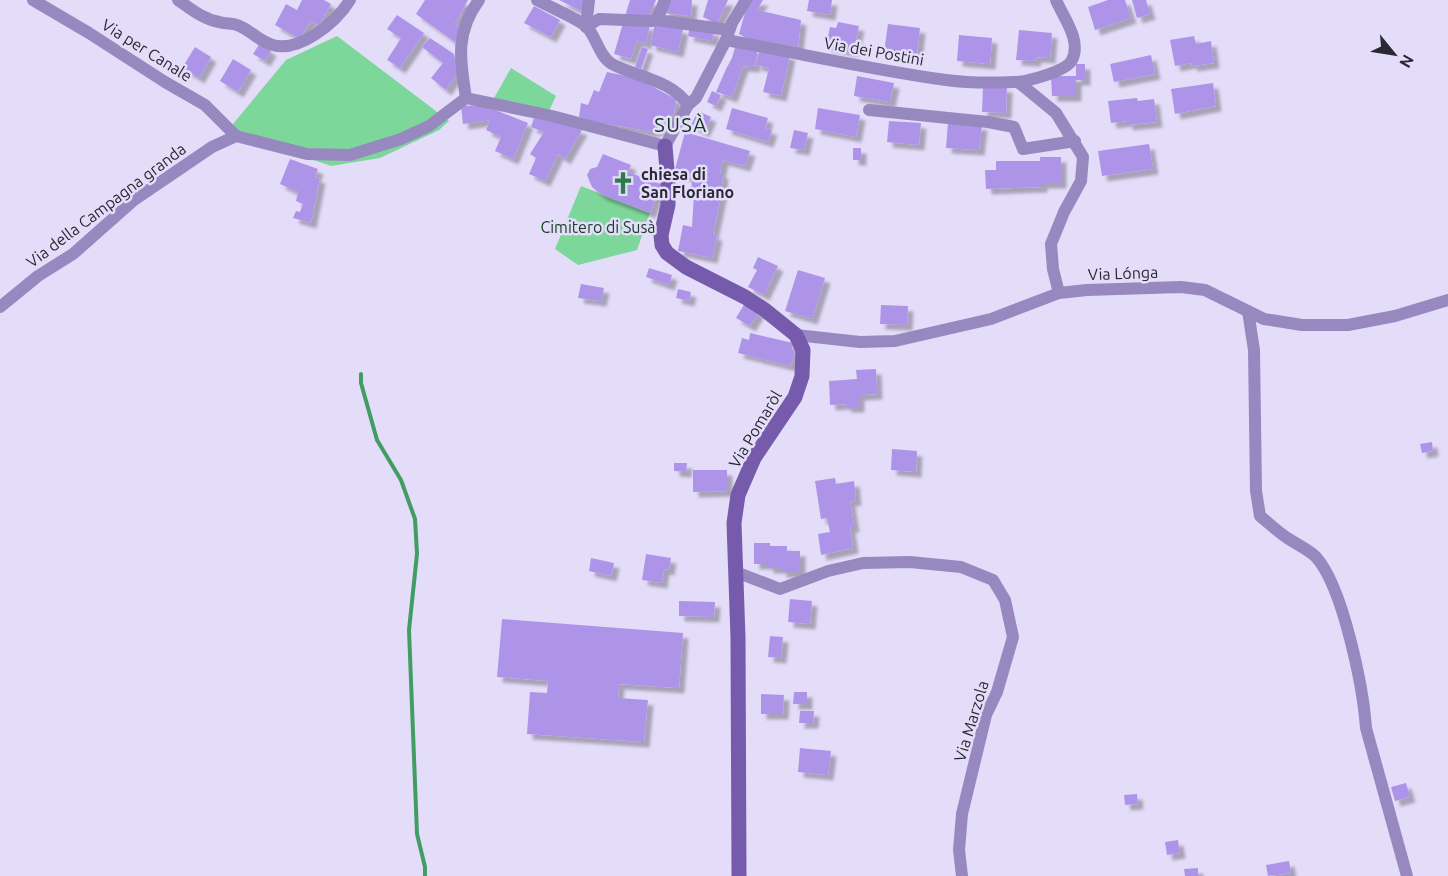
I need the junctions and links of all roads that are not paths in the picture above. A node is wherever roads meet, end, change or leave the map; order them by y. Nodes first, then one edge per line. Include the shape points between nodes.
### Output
1 (33, 0) edge
2 (178, 0) edge
3 (350, 0) edge
4 (479, 0) edge
5 (537, 0) edge
6 (589, 0) edge
7 (665, 0) edge
8 (746, 0) edge
9 (1056, 0) edge
10 (657, 20) junction
11 (586, 27) junction
12 (728, 35) junction
13 (1018, 82) junction
14 (466, 98) junction
15 (688, 105) junction
16 (869, 110) dead end
17 (236, 136) junction
18 (1075, 141) junction
19 (665, 146) junction
20 (1059, 293) junction
21 (1448, 300) edge
22 (0, 307) edge
23 (1248, 311) junction
24 (796, 335) junction
25 (736, 572) junction
26 (739, 876) edge
27 (962, 876) edge
28 (1407, 876) edge

1 - 17 street, Via per Canale via 205,105
2 - 3 street via 205,18 238,25 270,44 286,47 322,29
4 - 14 street via 469,13 460,48
5 - 11 street
6 - 11 street
7 - 10 street
8 - 12 street
9 - 13 street, Via dei Postini via 1070,29 1072,61 1062,70
10 - 11 street, Via dei Postini via 599,19
10 - 12 street, Via dei Postini
11 - 15 street via 610,62 682,96
12 - 13 street, Via dei Postini via 948,81
12 - 15 street via 696,98
13 - 18 street via 1056,113
14 - 17 street via 429,126 350,154 306,154
14 - 19 street
15 - 19 street
16 - 18 street via 1014,127 1023,149
17 - 22 street, Via della Campagna granda via 212,147 134,200 73,254
18 - 20 street via 1083,157 1081,181 1052,244
19 - 24 street via 668,205 662,245 686,267 755,303
20 - 23 street, Via Lónga via 1181,287 1205,290
20 - 24 street, Via Lónga via 991,319 895,341 860,342
21 - 23 street, Via Lónga via 1348,325 1302,325 1264,319
23 - 28 street via 1254,350 1256,491 1260,516 1314,556 1328,572 1349,633 1366,728
24 - 25 street, Via Pomaròl via 803,350 802,376 795,397 754,459 738,495 734,523
25 - 26 street, Via Pomaròl
25 - 27 street, Via Marzola via 780,589 863,563 961,567 993,580 1005,600 1013,637 997,692 986,714 962,814

